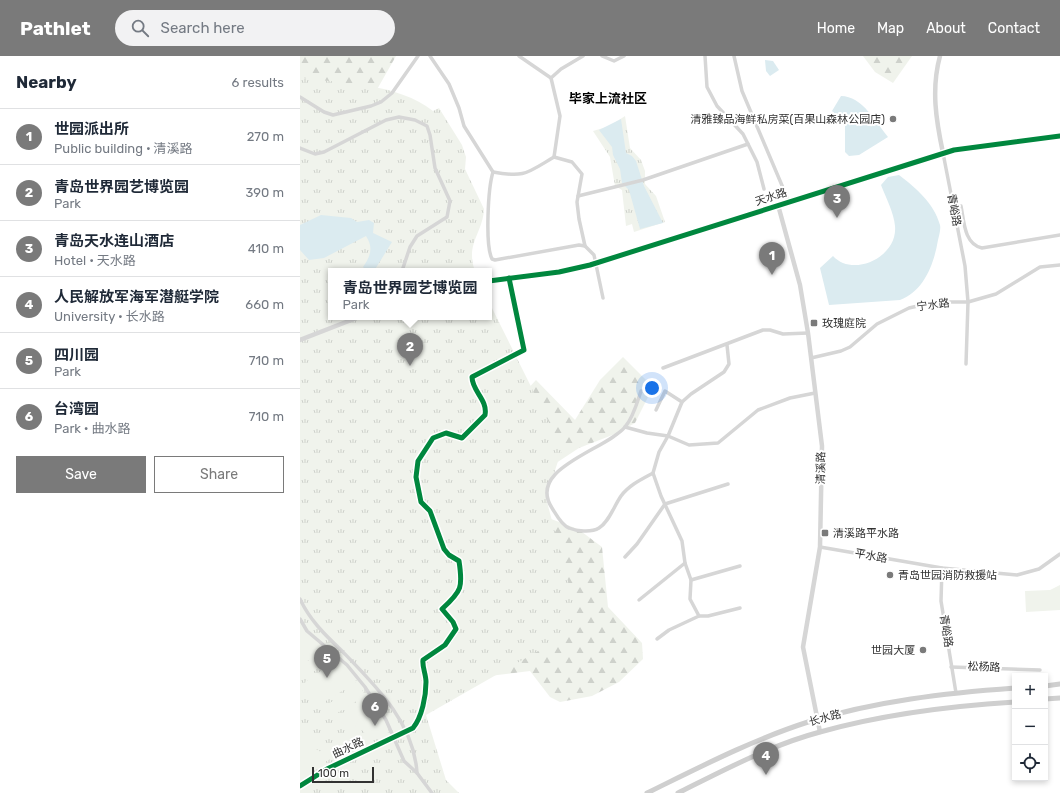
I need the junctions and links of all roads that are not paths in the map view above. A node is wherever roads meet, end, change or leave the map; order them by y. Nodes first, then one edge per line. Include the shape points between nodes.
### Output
1 (418, 56) edge
2 (430, 56) edge
3 (519, 56) edge
4 (583, 56) edge
5 (602, 56) edge
6 (624, 56) edge
7 (704, 56) edge
8 (734, 56) edge
9 (940, 56) edge
10 (551, 78) junction
11 (300, 97) edge
12 (1060, 136) edge
13 (748, 144) junction
14 (300, 148) edge
15 (943, 153) junction
16 (554, 157) junction
17 (493, 172) junction
18 (764, 189) dead end
19 (578, 196) junction
20 (789, 202) junction
21 (778, 205) junction
22 (953, 207) junction
23 (1060, 235) edge
24 (585, 246) junction
25 (596, 263) junction
26 (1060, 265) edge
27 (403, 268) edge
28 (509, 278) junction
29 (492, 281) edge
30 (603, 298) dead end
31 (968, 302) junction
32 (351, 320) edge
33 (808, 333) junction
34 (300, 340) edge
35 (727, 345) junction
36 (811, 358) junction
37 (966, 364) dead end
38 (663, 368) dead end
39 (641, 391) dead end
40 (815, 393) junction
41 (682, 402) junction
42 (656, 410) dead end
43 (625, 427) junction
44 (668, 436) junction
45 (653, 474) junction
46 (728, 484) dead end
47 (665, 504) junction
48 (820, 547) junction
49 (1060, 554) edge
50 (625, 557) dead end
51 (685, 563) junction
52 (740, 566) dead end
53 (942, 568) junction
54 (691, 580) junction
55 (300, 600) edge
56 (639, 600) dead end
57 (740, 608) dead end
58 (699, 616) junction
59 (300, 619) edge
60 (657, 639) dead end
61 (951, 667) junction
62 (1040, 670) dead end
63 (1060, 684) edge
64 (1048, 686) edge
65 (1012, 688) edge
66 (956, 693) junction
67 (1060, 698) edge
68 (1048, 699) edge
69 (1012, 702) edge
70 (817, 720) junction
71 (406, 731) junction
72 (820, 732) junction
73 (393, 737) junction
74 (417, 773) junction
75 (300, 786) edge
76 (432, 793) edge
77 (647, 793) edge
78 (678, 793) edge

1 - 11 street via 392,93 371,106 333,115
2 - 17 street via 449,84 464,126
3 - 10 street
4 - 10 street
5 - 6 street via 614,61
7 - 13 street via 707,87 717,106 743,134
8 - 20 street via 742,91
9 - 15 street, 青峪路 via 934,90 936,121
10 - 16 street via 560,116
12 - 15 street, 天水路
13 - 18 street via 757,162
13 - 19 street via 643,180
14 - 27 street via 315,154 324,152 386,120 399,117 415,120 426,126 430,135 435,168 450,201 447,217 417,236 410,247
15 - 20 street, 天水路
15 - 22 street, 青峪路
16 - 17 street via 523,175 512,176
16 - 19 street via 572,162 580,170
17 - 24 street via 488,204 492,258 495,260
19 - 24 street via 579,219
20 - 21 street, 天水路
21 - 25 street, 天水路
21 - 33 street, 清溪路 via 800,285
22 - 23 street via 961,206 968,239 977,247
22 - 31 street, 青峪路 via 965,266
24 - 25 street via 594,255
25 - 28 street, 天水路 via 559,272
25 - 30 street
26 - 31 street, 宁水路 via 1040,267 996,294
28 - 29 street, 天水路
28 - 71 street via 524,350 472,377 473,385 485,404 485,415 462,438 446,433 433,438 418,460 416,477 421,502 430,511 444,548 449,555 459,561 462,584 458,595 442,609 456,629 445,645 423,660 426,683 423,704 417,722 413,728
31 - 36 street, 宁水路 via 935,302 909,308 877,324 850,347
31 - 37 street, 青峪路
32 - 34 street
33 - 35 street via 783,334 763,330
33 - 36 street, 清溪路
35 - 38 street
35 - 41 street via 729,364 724,372
36 - 40 street, 清溪路
39 - 43 street
40 - 44 street via 790,398 758,410 718,443 688,445
40 - 48 street, 清溪路 via 822,446
41 - 42 street via 665,391
41 - 44 street
43 - 44 street
43 - 45 street via 612,440 560,468 549,482 546,500 566,527 573,530 596,530 603,525 622,495 634,484
44 - 45 street via 659,452
45 - 47 street
46 - 47 street
47 - 50 street
47 - 51 street via 682,541
48 - 53 street, 平水路
48 - 70 street, 清溪路 via 803,647
49 - 53 street, 平水路 via 1039,569 1017,575
51 - 54 street
51 - 56 street
52 - 54 street
53 - 61 street, 青峪路 via 942,601
54 - 58 street via 690,599
55 - 71 street via 315,623 376,686
57 - 58 street via 720,614
58 - 60 street via 669,630
59 - 73 street via 307,631 347,665 386,720
61 - 62 street, 松杨路
61 - 66 street, 青峪路
63 - 64 main road
65 - 66 main road, 长水路
66 - 70 main road, 长水路 via 903,700
67 - 68 main road
69 - 72 main road, 长水路 via 964,705 906,714
70 - 72 street, 清溪路
70 - 77 main road, 长水路 via 726,754
71 - 73 street, 曲水路
71 - 74 street via 416,760
72 - 78 main road, 长水路 via 732,766
73 - 74 street via 404,761
73 - 75 street, 曲水路 via 327,769
74 - 76 street

